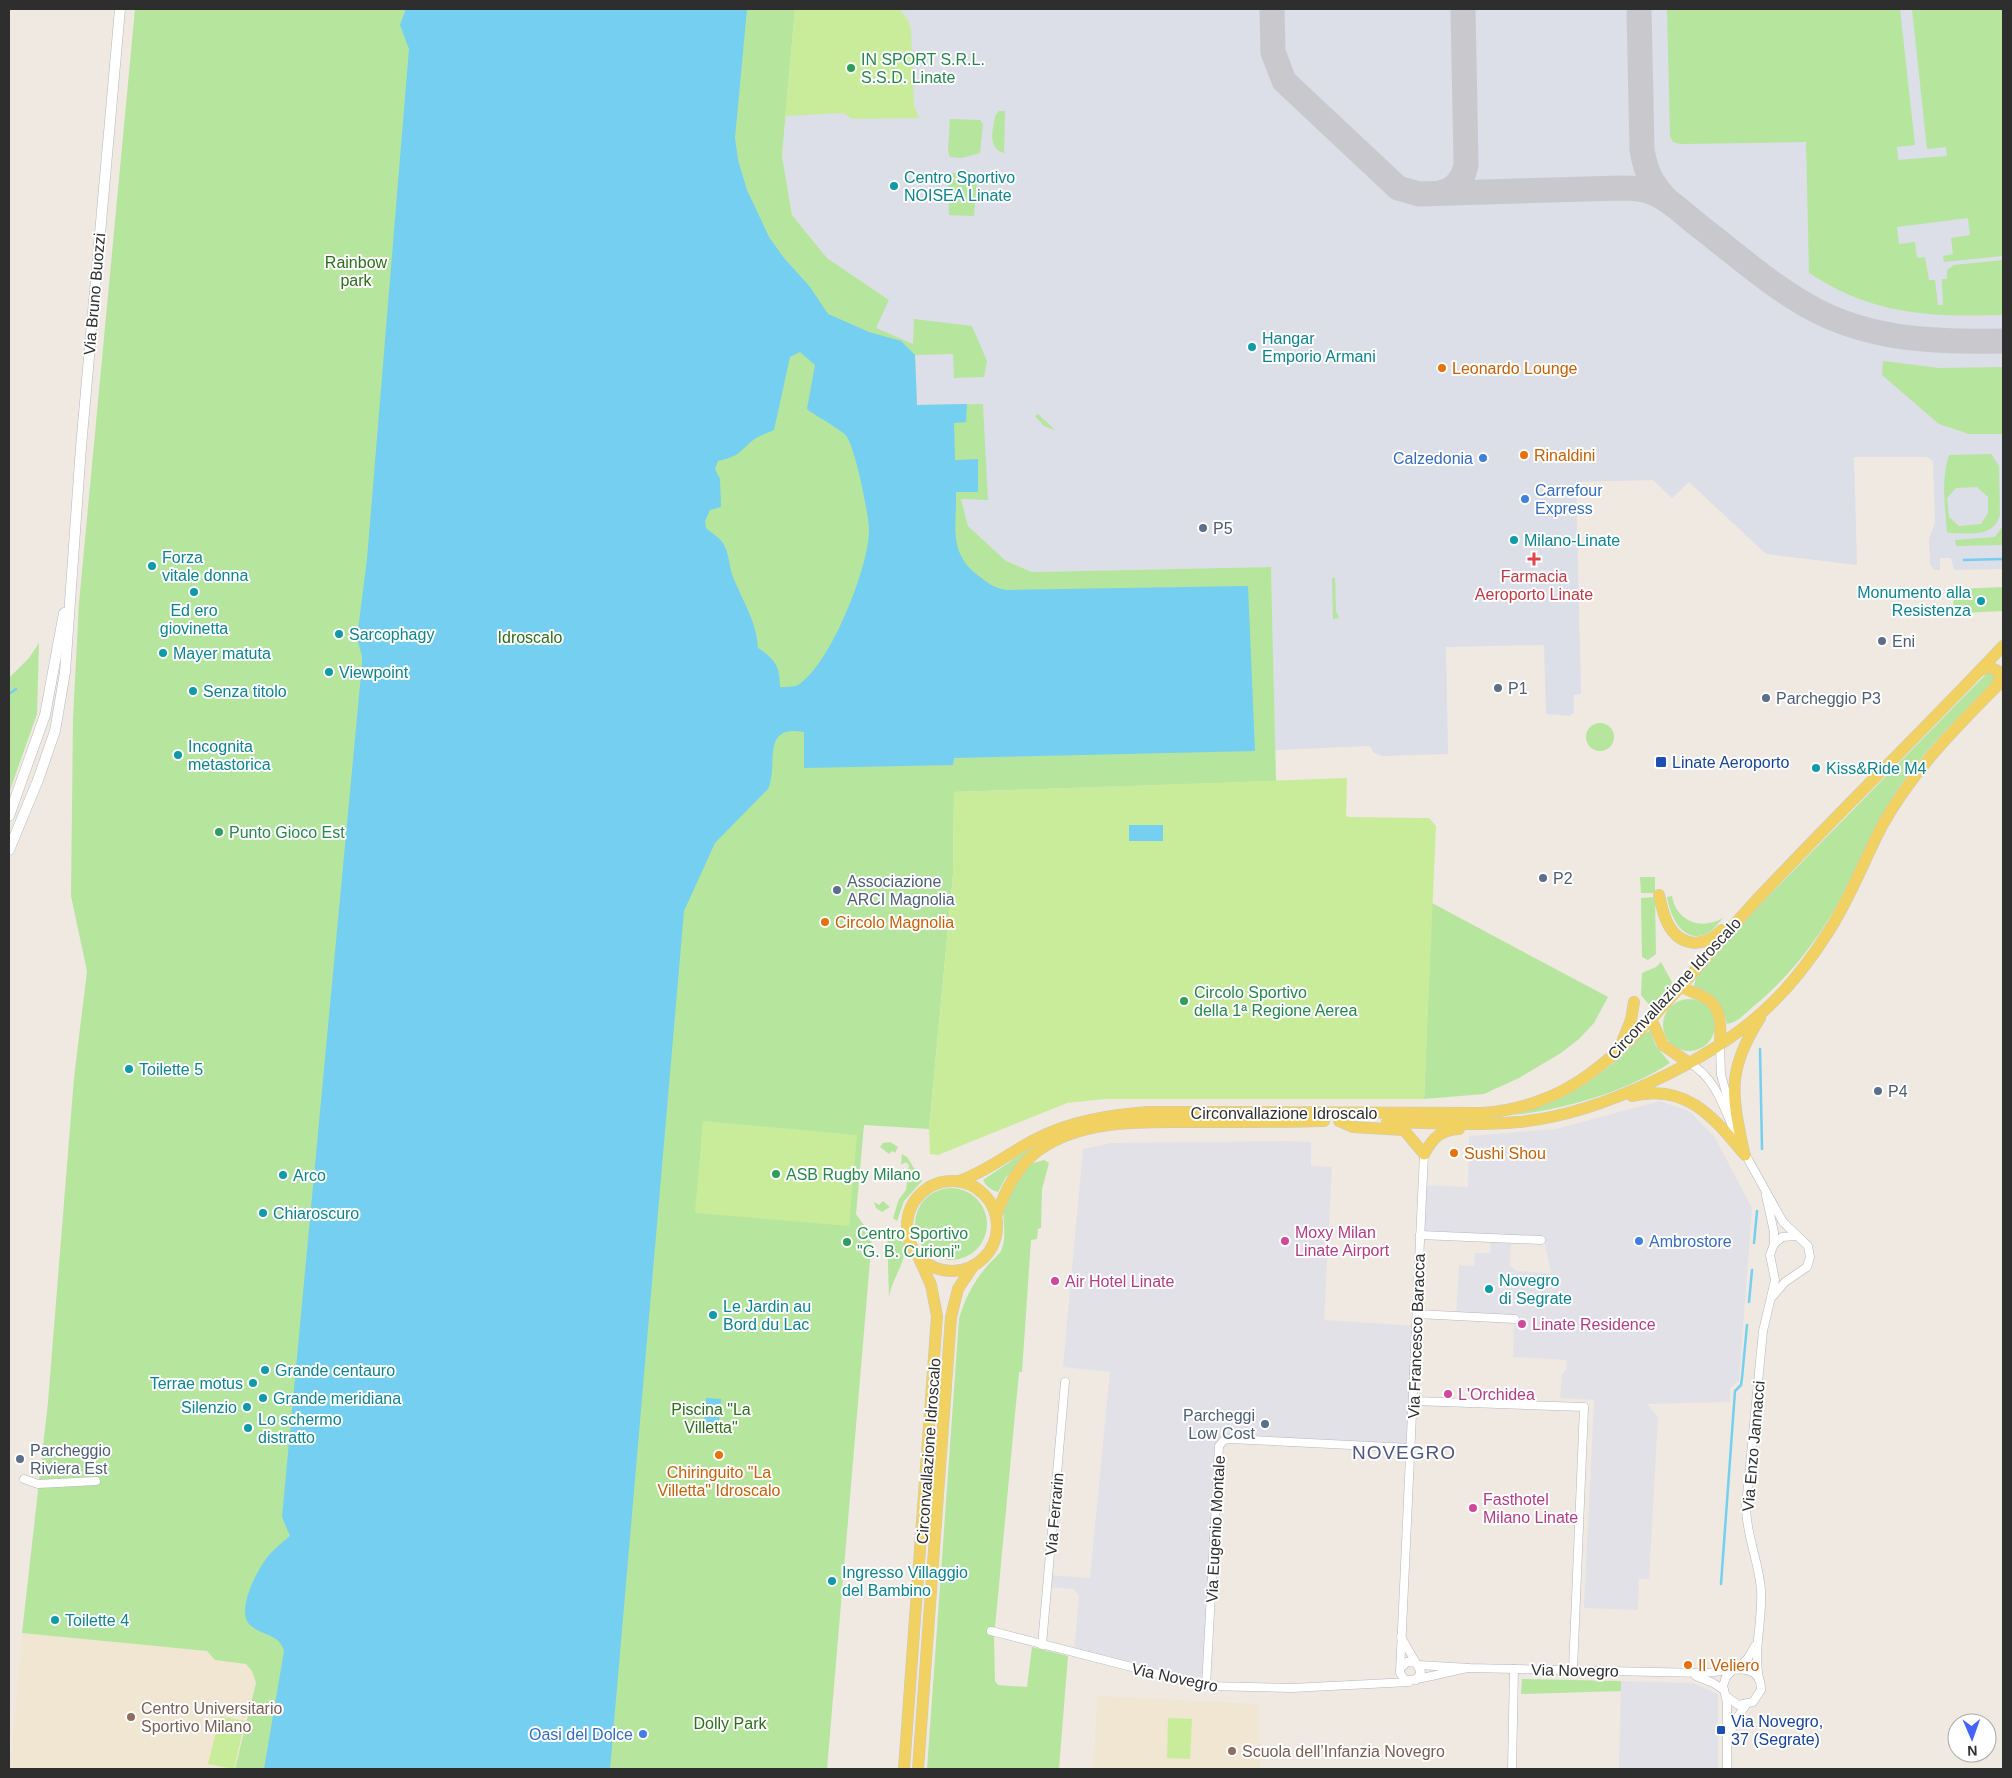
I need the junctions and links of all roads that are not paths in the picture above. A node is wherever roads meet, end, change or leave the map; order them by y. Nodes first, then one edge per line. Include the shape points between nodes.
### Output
1 (120, 9) edge
2 (70, 580) junction
3 (2003, 646) edge
4 (1981, 670) junction
5 (1999, 684) edge
6 (9, 816) edge
7 (9, 850) edge
8 (1659, 895) dead end
9 (1750, 907) junction
10 (1681, 986) junction
11 (1634, 1002) dead end
12 (1767, 1008) junction
13 (1650, 1017) junction
14 (1720, 1044) junction
15 (1610, 1058) junction
16 (1689, 1063) junction
17 (1586, 1107) junction
18 (1339, 1121) junction
19 (1518, 1122) junction
20 (1424, 1154) junction
21 (1745, 1154) junction
22 (959, 1181) junction
23 (1766, 1196) junction
24 (996, 1216) junction
25 (1420, 1235) junction
26 (1796, 1236) junction
27 (1541, 1240) dead end
28 (1774, 1244) junction
29 (918, 1256) junction
30 (973, 1266) junction
31 (1774, 1267) junction
32 (1794, 1276) junction
33 (1770, 1302) junction
34 (1417, 1314) junction
35 (1515, 1319) dead end
36 (1065, 1382) dead end
37 (1414, 1401) junction
38 (1411, 1448) junction
39 (24, 1479) dead end
40 (96, 1481) dead end
41 (990, 1631) dead end
42 (1401, 1637) junction
43 (1757, 1641) junction
44 (1042, 1645) junction
45 (1417, 1664) junction
46 (1468, 1668) junction
47 (1514, 1669) junction
48 (1574, 1670) junction
49 (1735, 1670) junction
50 (1401, 1671) junction
51 (1682, 1673) junction
52 (1759, 1679) junction
53 (1413, 1681) junction
54 (1364, 1684) junction
55 (1206, 1686) junction
56 (1725, 1693) junction
57 (1746, 1705) junction
58 (1727, 1751) junction
59 (904, 1769) edge
60 (918, 1769) edge
61 (1512, 1769) edge
62 (1726, 1769) edge

1 - 2 main road, Via Bruno Buozzi
2 - 6 main road, Via Bruno Buozzi via 45,715
2 - 7 main road, Via Bruno Buozzi via 69,637 58,718 38,780
3 - 4 main road, Circonvallazione Idroscalo
4 - 5 main road via 1989,667 1998,671
4 - 9 main road, Circonvallazione Idroscalo
5 - 12 main road, Circonvallazione Idroscalo via 1948,736 1902,794 1829,932 1792,982
8 - 9 main road via 1666,921 1673,931 1678,937 1692,942 1713,939
9 - 10 main road, Circonvallazione Idroscalo
10 - 13 main road, Circonvallazione Idroscalo
10 - 14 main road via 1705,997 1714,1006 1720,1022
11 - 15 main road via 1626,1034
12 - 14 main road, Circonvallazione Idroscalo
12 - 21 main road via 1746,1042 1735,1074 1735,1108
13 - 15 main road, Circonvallazione Idroscalo
13 - 16 main road via 1663,1045
14 - 16 main road, Circonvallazione Idroscalo
14 - 21 street, Via Enzo Jannacci via 1721,1079
15 - 22 main road, Circonvallazione Idroscalo via 1559,1092 1525,1105 1490,1113 1148,1112 1099,1117 1035,1139 982,1172
16 - 17 main road, Circonvallazione Idroscalo via 1646,1086
16 - 21 street, Via Enzo Jannacci via 1713,1084
17 - 19 main road, Circonvallazione Idroscalo
17 - 21 main road via 1645,1094 1677,1097 1711,1115
18 - 19 main road, Circonvallazione Idroscalo
18 - 20 main road via 1353,1127 1405,1130
18 - 24 main road, Circonvallazione Idroscalo via 1140,1123 1080,1132 1037,1151 1013,1179
19 - 20 main road via 1492,1129 1447,1130 1430,1142
20 - 25 street, Via Francesco Baracca
21 - 23 street, Via Enzo Jannacci
22 - 24 main road via 983,1193
22 - 29 main road via 931,1186 916,1198 911,1207 906,1226
23 - 26 street, Via Enzo Jannacci
23 - 28 street, Via Enzo Jannacci
24 - 30 main road via 996,1233 991,1248
25 - 27 street
25 - 34 street, Via Francesco Baracca
26 - 28 street via 1782,1237
26 - 32 street, Via Enzo Jannacci via 1807,1244 1810,1257 1805,1269
28 - 31 street, Via Enzo Jannacci via 1770,1255
29 - 30 main road via 943,1270
29 - 59 main road, Circonvallazione Idroscalo via 931,1285 937,1316
30 - 60 main road, Circonvallazione Idroscalo via 958,1289 951,1317
31 - 32 street via 1781,1274
31 - 33 street, Via Enzo Jannacci
32 - 33 street, Via Enzo Jannacci via 1782,1285
33 - 43 street, Via Enzo Jannacci via 1763,1331 1746,1506 1748,1534 1761,1591
34 - 35 street
34 - 37 street, Via Francesco Baracca
36 - 44 street, Via Ferrarin
37 - 38 street, Via Francesco Baracca
37 - 48 street via 1584,1407
38 - 42 street, Via Francesco Baracca
38 - 55 street, Via Eugenio Montale via 1224,1440 1219,1446
39 - 40 street via 38,1484
41 - 44 street, Via Novegro
42 - 45 street
42 - 50 street, Via Francesco Baracca
43 - 49 street via 1750,1656
43 - 52 street, Via Enzo Jannacci
44 - 55 street, Via Novegro
45 - 46 street, Via Novegro
45 - 50 street via 1408,1662
45 - 53 street via 1420,1674
46 - 47 street, Via Novegro
46 - 53 street, Via Novegro
47 - 48 street, Via Novegro
47 - 61 street
48 - 51 street, Via Novegro
49 - 51 street, Via Novegro
49 - 52 street via 1750,1670
49 - 56 street via 1725,1680
50 - 53 street via 1405,1680
50 - 54 street, Via Novegro via 1389,1679
51 - 56 street, Via Novegro via 1706,1680
52 - 57 street via 1758,1696
53 - 54 street, Via Novegro
54 - 55 street, Via Novegro via 1292,1688
56 - 57 street, Via Novegro via 1735,1704
56 - 58 street
57 - 58 street via 1733,1726
58 - 62 street

